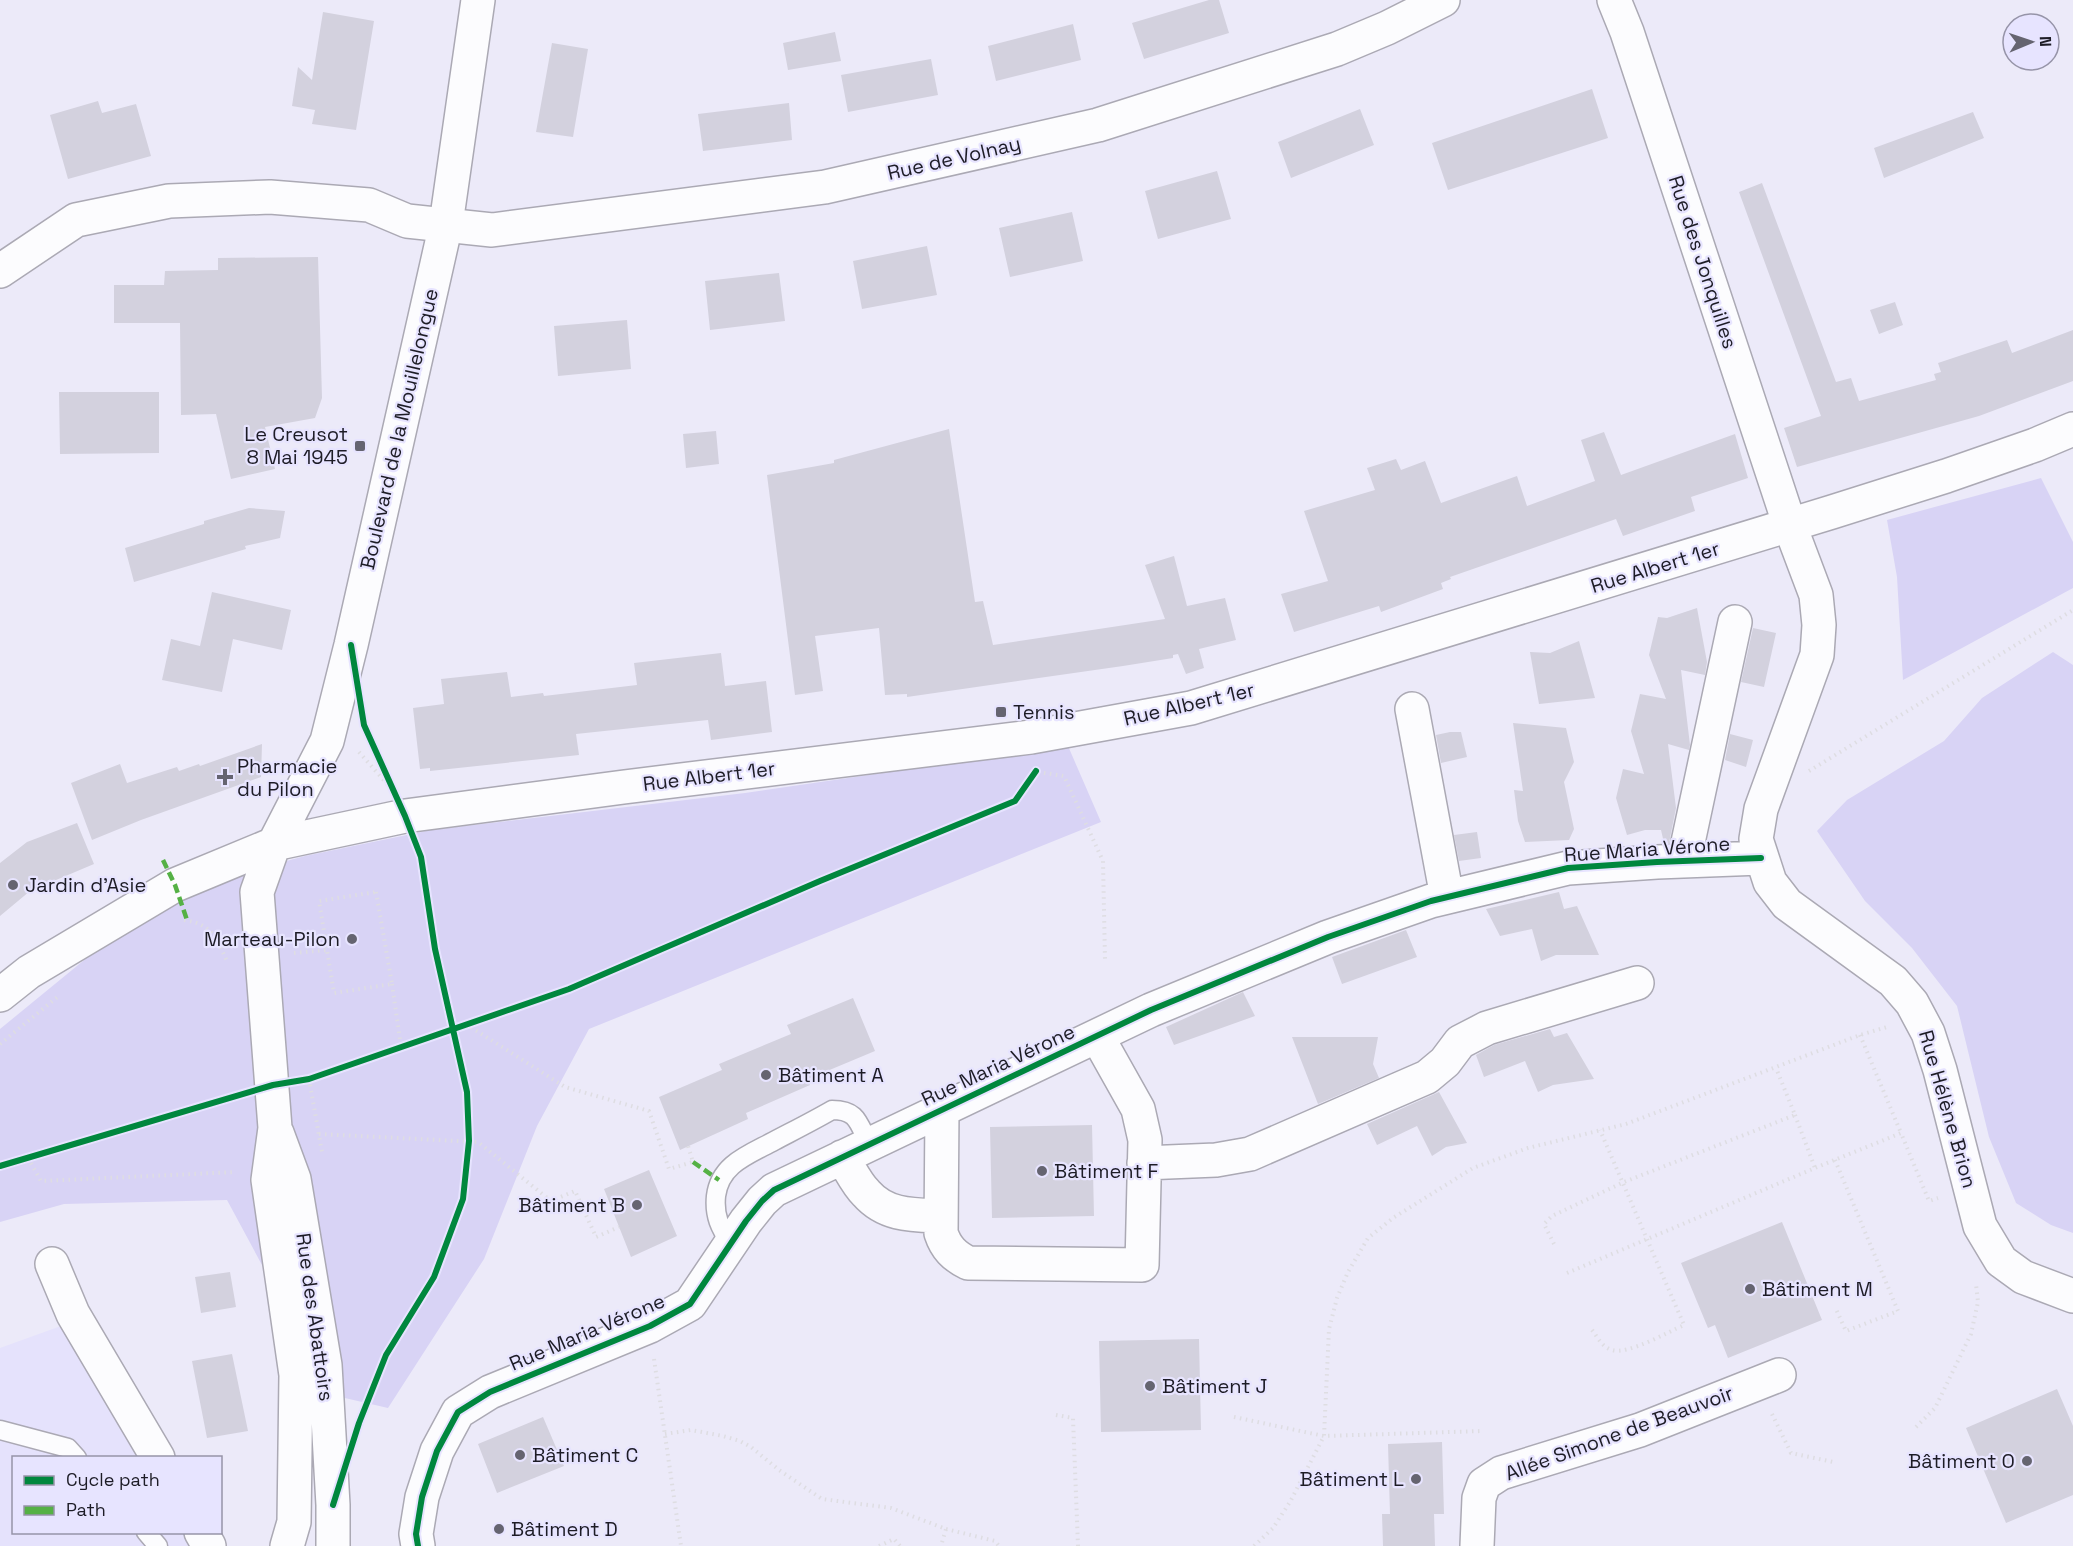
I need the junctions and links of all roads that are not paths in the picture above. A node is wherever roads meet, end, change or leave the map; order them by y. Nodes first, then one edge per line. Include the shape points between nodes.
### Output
1 (478, 0) edge
2 (1614, 0) edge
3 (1440, 1) edge
4 (446, 224) junction
5 (0, 271) edge
6 (2073, 429) edge
7 (1790, 526) junction
8 (1734, 622) dead end
9 (1412, 709) dead end
10 (274, 844) junction
11 (1761, 858) junction
12 (1684, 861) junction
13 (1447, 897) junction
14 (1637, 983) dead end
15 (0, 995) edge
16 (1097, 1036) junction
17 (942, 1110) junction
18 (275, 1128) junction
19 (856, 1151) junction
20 (1144, 1163) junction
21 (941, 1216) junction
22 (731, 1244) junction
23 (52, 1264) dead end
24 (2073, 1296) edge
25 (1768, 1379) road end
26 (0, 1430) edge
27 (75, 1456) edge
28 (157, 1456) edge
29 (147, 1534) edge
30 (158, 1546) edge
31 (287, 1546) edge
32 (333, 1546) edge
33 (418, 1546) edge
34 (1477, 1546) edge

1 - 4 street, Boulevard de la Mouillelongue
2 - 7 street, Rue des Jonquilles
3 - 4 street, Rue de Volnay via 1337,49 1098,125 825,187 492,230
4 - 5 street, Rue de Volnay via 407,221 369,205 347,203 270,197 169,201 76,220
4 - 10 street, Boulevard de la Mouillelongue via 327,741
6 - 7 street, Rue Albert 1er via 1946,476
7 - 10 street, Rue Albert 1er via 1191,708 1031,737 405,816
7 - 11 street, Rue Hélène Brion via 1816,595 1819,625 1816,655 1761,809 1756,839
8 - 12 street
9 - 13 street
10 - 15 street, Rue Albert 1er via 175,885 29,972
10 - 18 street, Boulevard de la Mouillelongue via 256,892
11 - 12 street, Rue Maria Vérone
11 - 24 street, Rue Hélène Brion via 1770,882 1787,904 1893,981 1912,1002 1922,1017 1940,1070 1980,1226 2001,1261 2023,1277
12 - 13 street, Rue Maria Vérone via 1568,868
13 - 16 street, Rue Maria Vérone via 1328,937
14 - 20 street via 1486,1028 1460,1041 1427,1077 1251,1154 1216,1160
16 - 17 street, Rue Maria Vérone
16 - 20 street, Rue Maria Vérone via 1138,1110 1145,1140
17 - 19 street, Rue Maria Vérone
17 - 21 street, Rue Maria Vérone
18 - 31 street via 268,1180 296,1374 294,1521
18 - 32 street, Rue des Abattoirs via 294,1179 325,1365
19 - 21 street via 865,1193 882,1207 901,1214
19 - 22 street, Rue Maria Vérone via 774,1190
19 - 22 lane via 855,1118 846,1110 832,1110 742,1158 719,1180 716,1198 719,1227
20 - 21 street, Rue Maria Vérone via 1142,1265 968,1263 946,1246
22 - 33 street, Rue Maria Vérone via 690,1304 650,1326 490,1392 458,1412 437,1451 422,1497
23 - 28 street via 73,1314
25 - 34 street, Allée Simone de Beauvoir via 1640,1430 1501,1473 1484,1484 1479,1498
26 - 27 lane via 68,1448
29 - 30 lane

